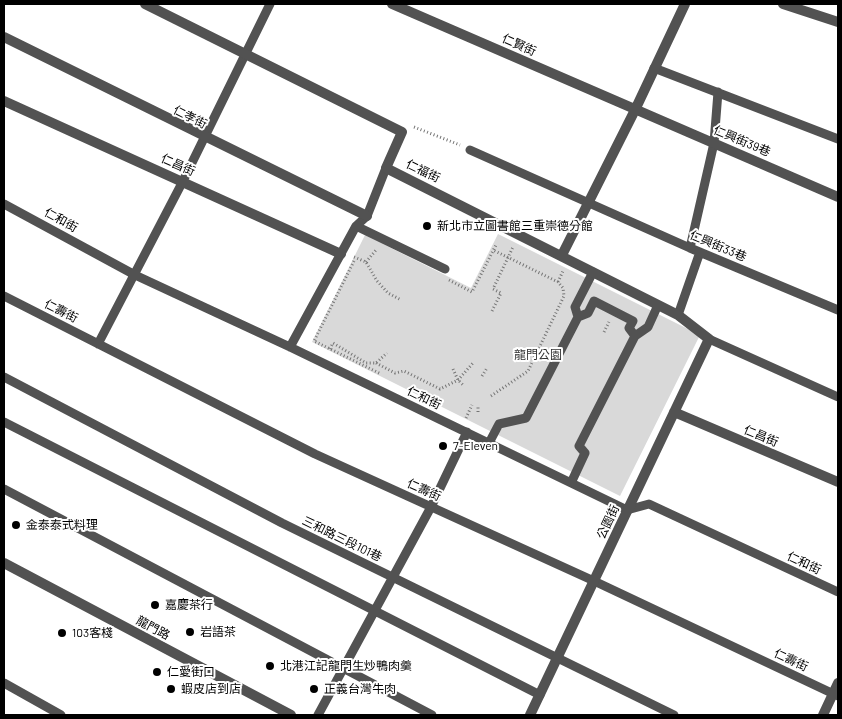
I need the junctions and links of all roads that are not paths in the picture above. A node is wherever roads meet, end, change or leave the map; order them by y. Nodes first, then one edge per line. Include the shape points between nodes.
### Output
1 (145, 4) edge
2 (270, 4) edge
3 (392, 4) edge
4 (685, 4) edge
5 (783, 4) edge
6 (838, 22) edge
7 (4, 37) edge
8 (245, 54) junction
9 (654, 68) junction
10 (718, 92) junction
11 (4, 101) edge
12 (635, 110) junction
13 (205, 138) junction
14 (838, 139) edge
15 (714, 143) junction
16 (470, 150) road end
17 (386, 168) junction
18 (183, 181) junction
19 (838, 197) edge
20 (588, 202) junction
21 (4, 204) edge
22 (367, 216) junction
23 (356, 226) junction
24 (690, 248) junction
25 (342, 252) junction
26 (700, 252) junction
27 (562, 255) junction
28 (445, 269) dead end
29 (593, 272) junction
30 (135, 275) junction
31 (4, 296) edge
32 (658, 306) junction
33 (838, 310) edge
34 (678, 315) junction
35 (578, 317) junction
36 (635, 336) junction
37 (709, 338) junction
38 (98, 344) junction
39 (290, 347) junction
40 (4, 378) edge
41 (838, 397) edge
42 (674, 412) junction
43 (4, 422) edge
44 (467, 432) junction
45 (489, 443) junction
46 (838, 482) edge
47 (571, 483) junction
48 (4, 489) edge
49 (431, 507) junction
50 (628, 510) junction
51 (4, 563) edge
52 (392, 577) junction
53 (594, 581) junction
54 (838, 592) edge
55 (375, 611) junction
56 (557, 659) junction
57 (344, 668) junction
58 (4, 683) edge
59 (838, 683) edge
60 (540, 695) junction
61 (836, 695) edge
62 (61, 715) edge
63 (291, 715) edge
64 (318, 715) edge
65 (432, 715) edge
66 (530, 715) edge
67 (674, 715) edge
68 (822, 715) edge

1 - 8 street
2 - 8 lane
3 - 12 street, 仁賢街
4 - 9 street
5 - 6 street
7 - 13 street, 仁孝街
8 - 13 lane
8 - 17 street, 仁福街 via 402,132
9 - 10 lane
9 - 12 street
10 - 14 lane
10 - 15 lane
11 - 18 street, 仁昌街
12 - 15 street, 仁興街39巷
12 - 20 street
13 - 18 lane
13 - 22 street, 仁孝街
15 - 19 street, 仁興街39巷
15 - 24 lane
16 - 20 lane, 仁興街33巷
17 - 22 lane
17 - 27 street, 仁福街
18 - 25 street, 仁昌街
18 - 30 lane
20 - 24 lane, 仁興街33巷
20 - 27 street
21 - 30 lane, 仁和街
22 - 23 lane
23 - 25 lane
23 - 28 lane
24 - 26 lane, 仁興街33巷
25 - 39 lane
26 - 33 lane, 仁興街33巷
26 - 34 lane
27 - 29 street, 仁福街
29 - 32 street, 仁福街
29 - 35 lane via 575,307
30 - 38 lane
30 - 39 lane, 仁和街
31 - 38 lane, 仁壽街
32 - 34 street, 仁福街
32 - 36 lane via 648,327
34 - 37 street, 仁福街
35 - 36 lane via 588,313 594,301 633,321 629,328
35 - 45 lane via 526,418 499,424
36 - 47 lane via 579,446 585,453
37 - 41 lane
37 - 42 street, 公園街
38 - 49 lane, 仁壽街 via 315,454
39 - 44 lane, 仁和街
40 - 52 lane, 三和路三段101巷
42 - 46 street, 仁昌街
42 - 50 street, 公園街
43 - 55 lane
44 - 45 lane, 仁和街
44 - 49 lane
45 - 47 lane, 仁和街
47 - 50 lane, 仁和街
48 - 57 lane
49 - 52 lane
49 - 53 lane, 仁壽街
50 - 53 street, 公園街
50 - 54 lane, 仁和街 via 650,504
51 - 63 street, 龍門路
52 - 55 lane
52 - 56 lane, 三和路三段101巷
53 - 56 street, 公園街
53 - 61 lane, 仁壽街
55 - 57 lane
55 - 60 lane
56 - 60 street, 公園街
56 - 67 lane, 三和路三段101巷
57 - 64 lane
57 - 65 lane
58 - 62 lane
59 - 61 street
60 - 66 street, 公園街
61 - 68 street

